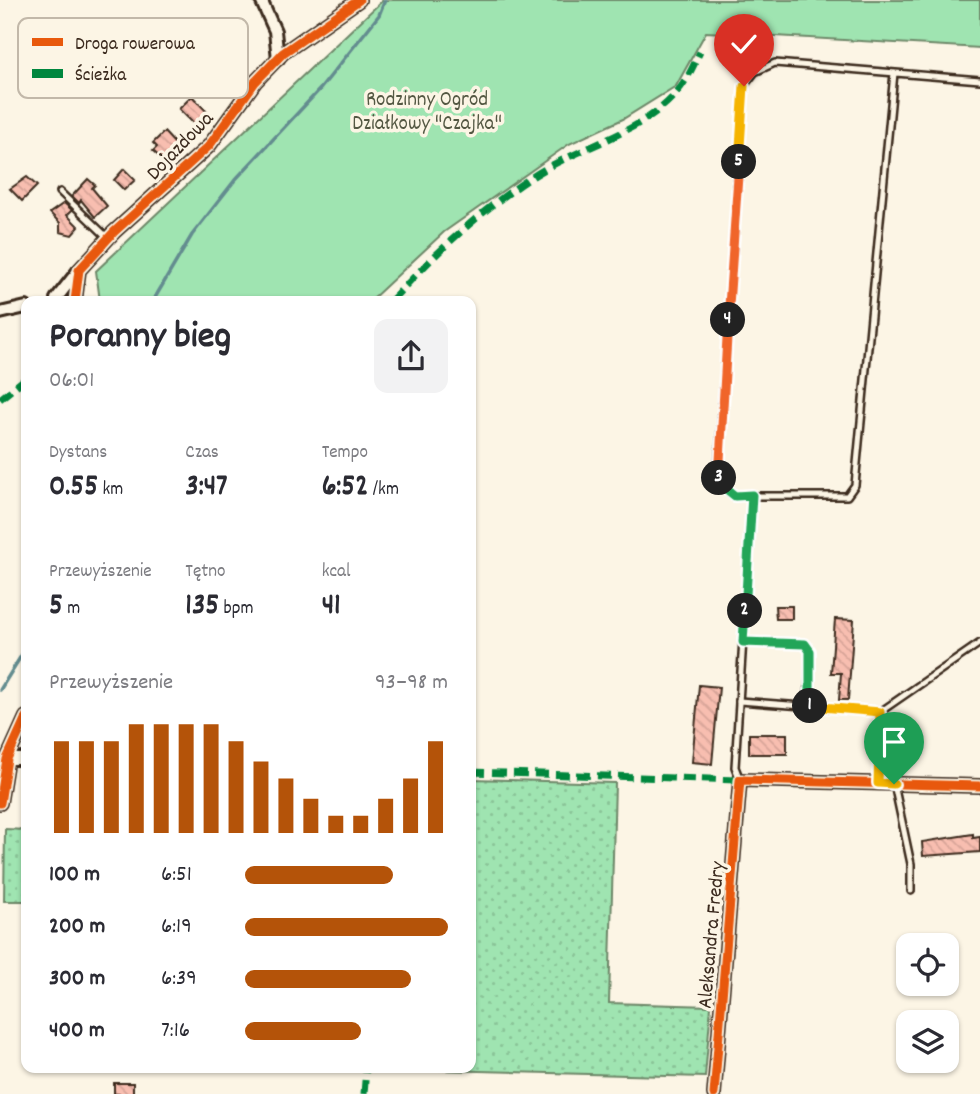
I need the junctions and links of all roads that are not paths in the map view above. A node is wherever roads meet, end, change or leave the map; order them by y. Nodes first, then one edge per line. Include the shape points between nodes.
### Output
1 (261, 0) edge
2 (359, 0) edge
3 (346, 5) edge
4 (278, 59) junction
5 (894, 73) junction
6 (980, 80) edge
7 (248, 92) edge
8 (244, 98) edge
9 (60, 192) dead end
10 (108, 238) junction
11 (79, 270) junction
12 (58, 296) edge
13 (76, 296) edge
14 (21, 308) edge
15 (0, 313) edge
16 (752, 495) junction
17 (743, 642) junction
18 (980, 643) edge
19 (739, 701) junction
20 (808, 706) junction
21 (880, 712) junction
22 (21, 728) edge
23 (7, 759) junction
24 (21, 759) edge
25 (740, 780) junction
26 (878, 783) junction
27 (894, 784) junction
28 (980, 786) edge
29 (0, 803) edge
30 (911, 891) dead end
31 (714, 1094) edge

1 - 4 street via 275,31
2 - 3 street, Dojazdowa
3 - 4 street, Dojazdowa
4 - 7 street, Dojazdowa
5 - 6 lane
5 - 16 lane via 855,485 847,496
5 - 16 lane via 775,63 755,72 744,86 718,471 720,484 735,496
8 - 10 street, Dojazdowa via 209,146
9 - 10 lane
10 - 11 street, Dojazdowa
11 - 12 street, Dojazdowa
11 - 13 street
14 - 15 street
16 - 17 lane
17 - 19 lane
17 - 20 lane via 805,644 810,651
18 - 21 lane
19 - 20 lane
19 - 25 lane via 735,767
20 - 21 lane
21 - 26 lane
22 - 23 street
23 - 24 street
23 - 29 street
25 - 26 street
25 - 31 street, Aleksandra Fredry
26 - 27 street
27 - 28 street
27 - 30 lane via 911,864

